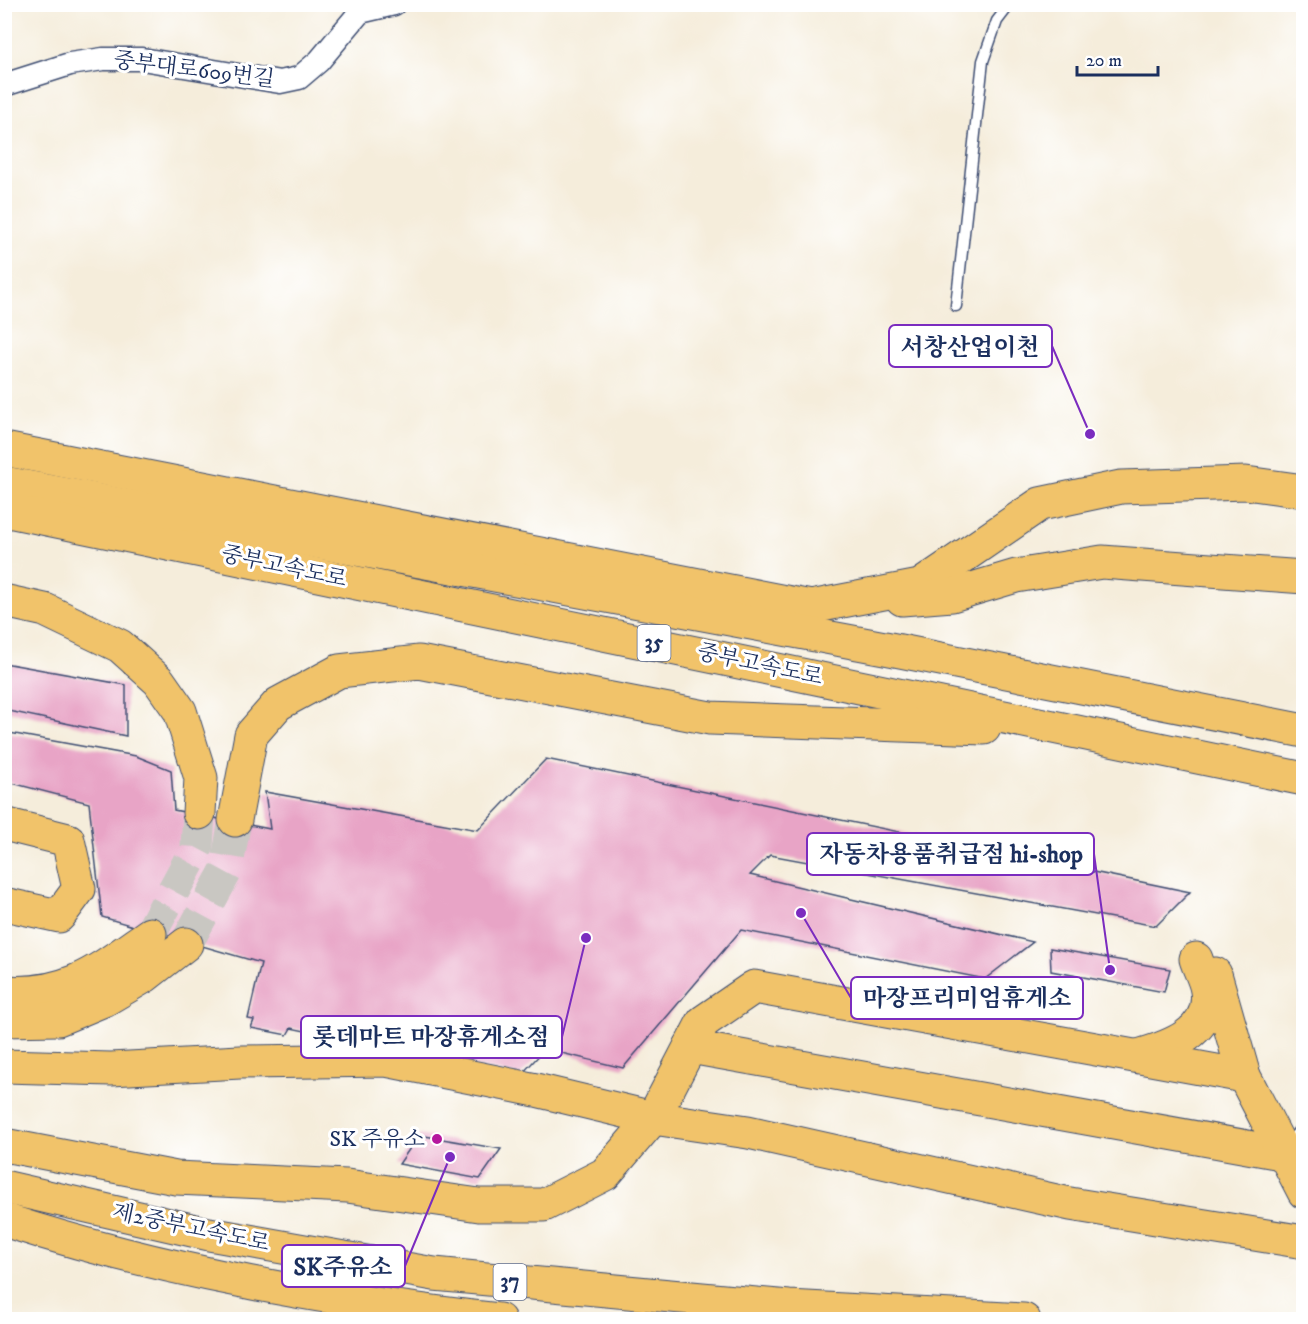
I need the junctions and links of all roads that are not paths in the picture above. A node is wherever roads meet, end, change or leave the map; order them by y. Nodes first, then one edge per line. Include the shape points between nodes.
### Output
1 (394, 4) edge
2 (1010, 4) edge
3 (4, 85) edge
4 (956, 306) dead end
5 (4, 449) edge
6 (4, 483) edge
7 (1304, 491) edge
8 (4, 510) edge
9 (1304, 577) edge
10 (4, 601) edge
11 (825, 604) junction
12 (1072, 731) junction
13 (1304, 731) edge
14 (1304, 779) edge
15 (199, 813) tunnel mouth
16 (235, 820) tunnel mouth
17 (4, 824) edge
18 (4, 904) edge
19 (150, 934) tunnel mouth
20 (186, 944) tunnel mouth
21 (4, 992) edge
22 (4, 1020) edge
23 (690, 1047) junction
24 (1138, 1056) junction
25 (4, 1066) edge
26 (1244, 1076) junction
27 (653, 1118) junction
28 (1304, 1124) edge
29 (4, 1145) edge
30 (1281, 1153) junction
31 (4, 1187) edge
32 (1304, 1192) edge
33 (4, 1220) edge
34 (1304, 1242) edge
35 (500, 1320) edge
36 (1024, 1320) edge

1 - 3 street, 중부대로609번길 via 360,12 319,61 299,78 280,82 141,59 103,59 70,64
2 - 4 lane via 997,21 983,61
5 - 11 highway via 811,607
6 - 13 highway, 중부고속도로 / 35
7 - 11 highway via 1246,483 1121,487 1040,504 920,586
8 - 12 highway, 중부고속도로 / 35
9 - 11 highway via 1102,562 1016,576 952,595
10 - 15 highway via 45,610 120,646 159,681 180,711 201,778
12 - 14 highway, 중부고속도로 / 35
12 - 16 highway via 710,718 419,662 339,671 278,704 251,735
17 - 18 highway via 68,840 79,889 59,916
19 - 21 highway via 69,986 29,994
20 - 22 highway via 145,976 77,1011 58,1018
23 - 24 highway via 703,1022 754,987
23 - 27 highway
23 - 30 highway
24 - 26 highway
24 - 26 highway via 1186,1038 1198,1026 1207,1008 1201,955 1225,1004
25 - 27 highway via 111,1069 386,1060
26 - 30 highway
27 - 29 highway via 605,1174 544,1205 479,1205 346,1186 176,1178
27 - 34 highway via 748,1132 1070,1204
28 - 30 lane
30 - 32 highway
31 - 36 highway, 제2중부고속도로 / 37 via 209,1234 434,1274 789,1307
33 - 35 highway, 제2중부고속도로 / 37 via 81,1245 248,1283

